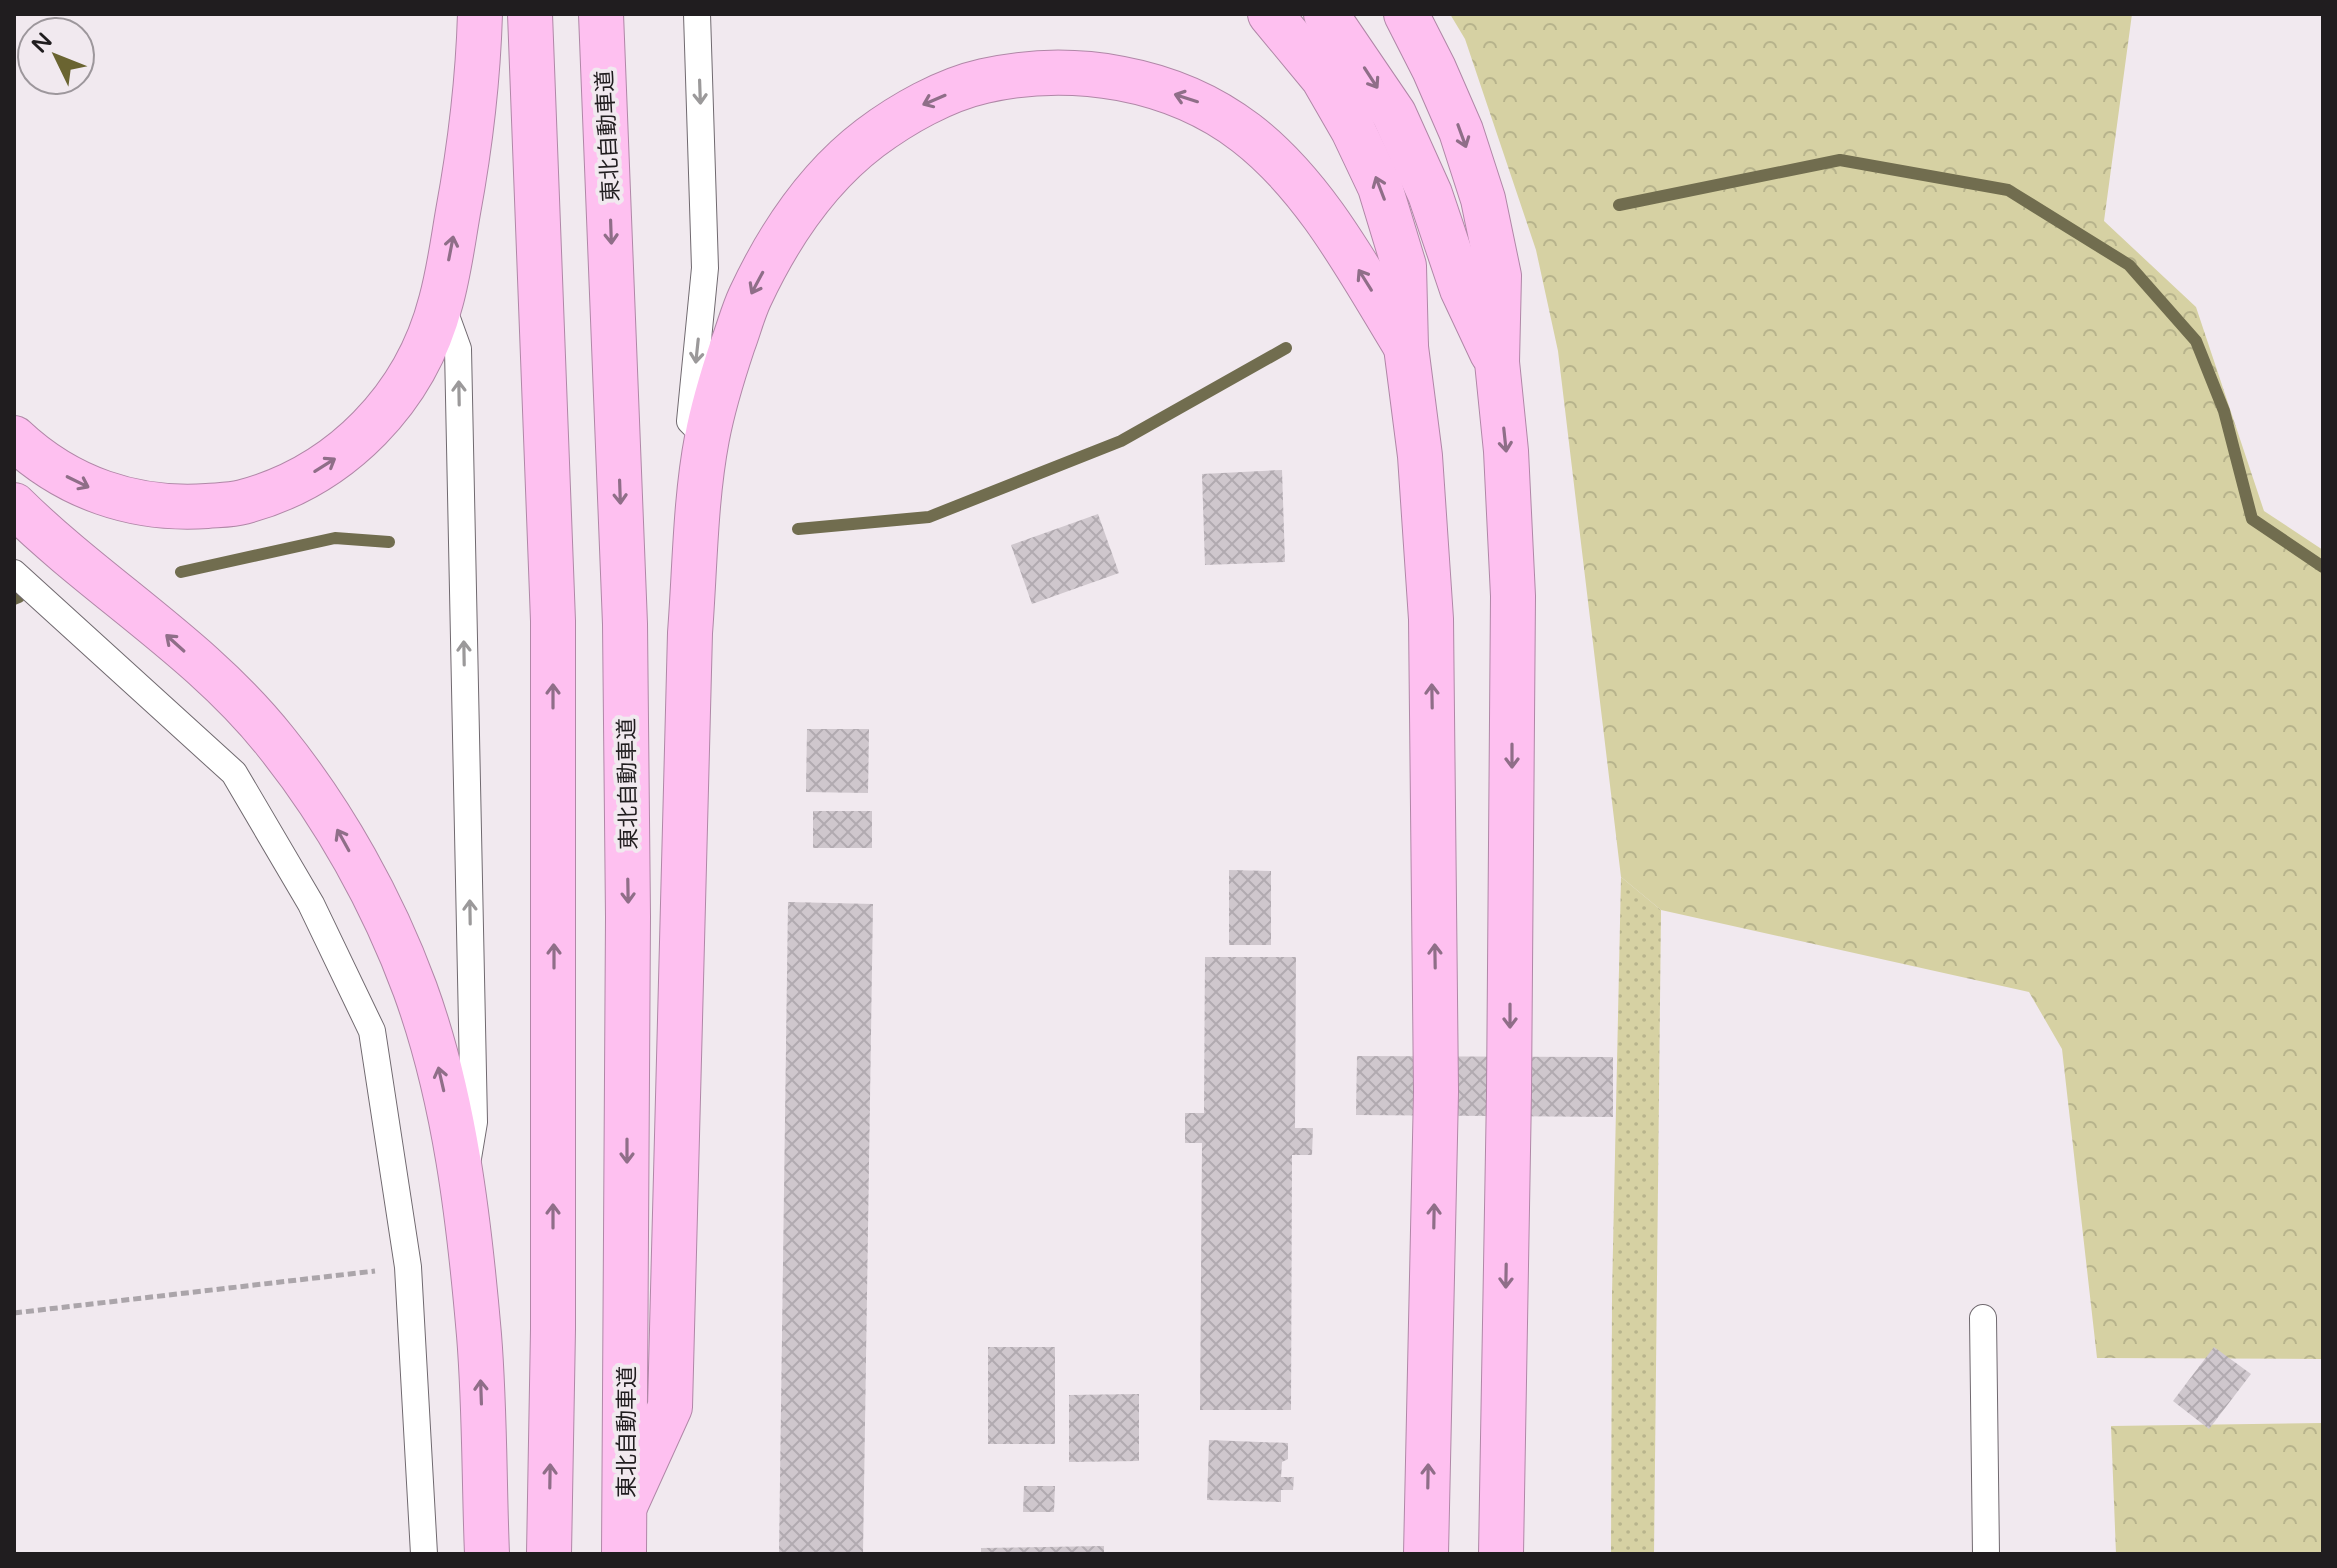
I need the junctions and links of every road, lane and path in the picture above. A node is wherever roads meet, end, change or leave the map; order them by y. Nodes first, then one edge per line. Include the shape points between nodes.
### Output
1 (480, 14) edge
2 (530, 14) edge
3 (601, 14) edge
4 (697, 14) edge
5 (1270, 14) edge
6 (1326, 14) edge
7 (1406, 14) edge
8 (441, 302) junction
9 (1406, 347) junction
10 (1497, 362) junction
11 (14, 438) edge
12 (707, 439) junction
13 (14, 505) edge
14 (14, 573) edge
15 (463, 1185) junction
16 (408, 1267) junction
17 (14, 1313) edge
18 (1983, 1318) dead end
19 (626, 1504) junction
20 (424, 1554) edge
21 (487, 1554) edge
22 (549, 1554) edge
23 (624, 1554) edge
24 (1426, 1554) edge
25 (1501, 1554) edge
26 (1986, 1554) edge

8 -> 1 highway via 465,172
22 -> 2 highway via 553,621
3 -> 19 highway, 東北自動車道 via 625,624
4 -> 12 lane via 705,268 690,421
9 -> 5 highway via 1404,266 1380,187 1323,78
6 -> 10 highway via 1394,114 1430,194 1462,289
7 -> 10 highway via 1461,131 1483,199 1499,276
11 -> 8 highway via 39,461 82,486 133,501 186,507 241,503 295,484 349,450 391,406 420,357
15 -> 8 lane via 474,1122 459,381 458,349
9 -> 12 highway via 1292,173 1201,103 1104,74 1047,73 983,81 927,103 869,138 820,185 782,235 748,300
24 -> 9 highway via 1436,1092 1431,619
10 -> 25 highway via 1513,596
12 - 19 highway via 690,633 670,1407
15 -> 13 highway via 440,1074 415,989 371,890 329,815 274,739 212,676
14 - 16 lane via 234,773 311,904 372,1031
21 -> 15 highway via 479,1337
16 - 17 path
16 - 20 lane
18 - 26 lane
19 - 23 highway, 東北自動車道

